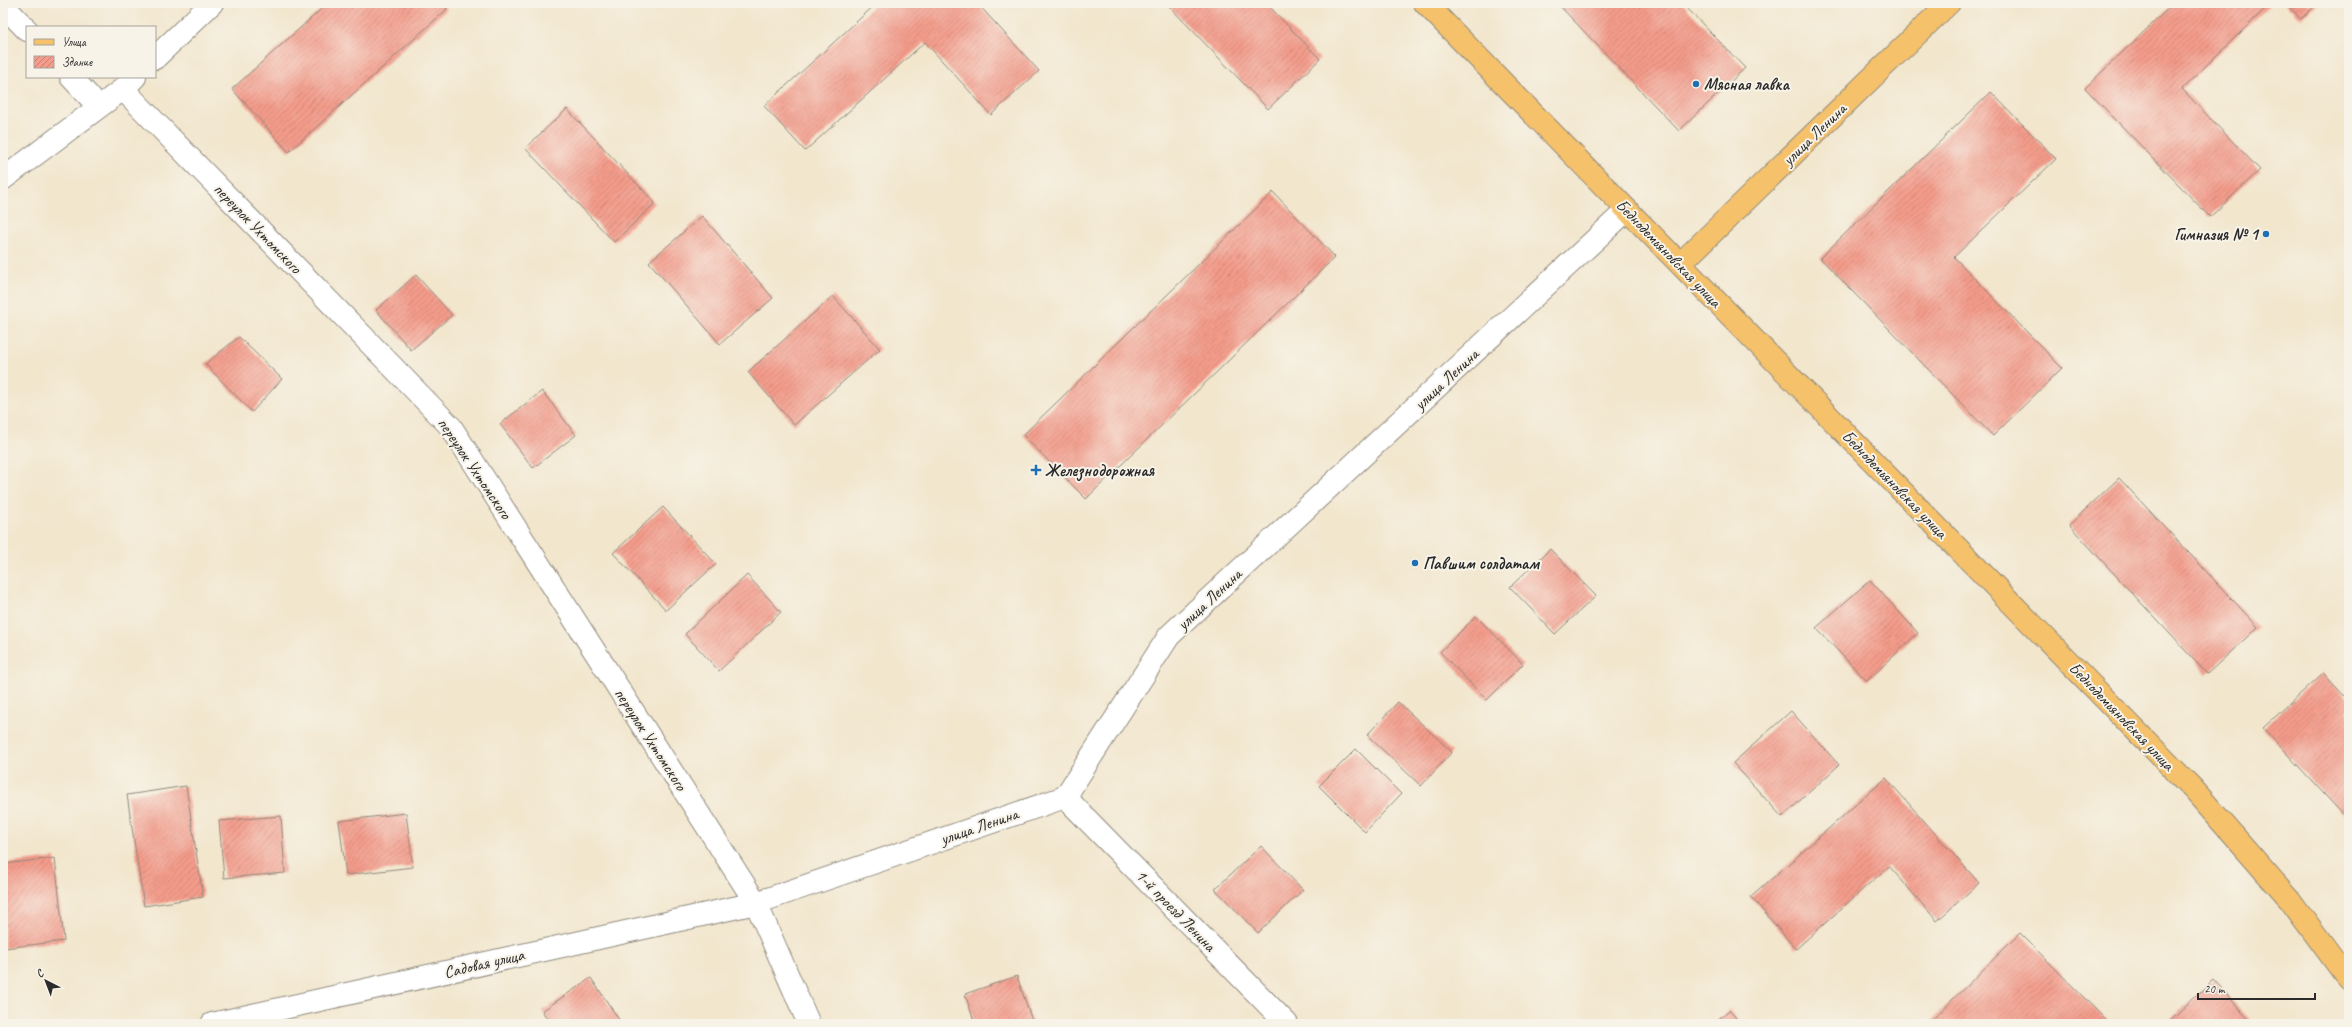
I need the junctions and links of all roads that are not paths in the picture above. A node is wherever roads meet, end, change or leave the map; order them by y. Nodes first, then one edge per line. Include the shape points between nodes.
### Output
1 (212, 3) edge
2 (1425, 3) edge
3 (1949, 3) edge
4 (3, 5) edge
5 (26, 29) edge
6 (156, 57) edge
7 (72, 78) edge
8 (129, 83) edge
9 (99, 107) junction
10 (3, 179) edge
11 (1627, 210) junction
12 (1680, 264) junction
13 (1065, 797) junction
14 (756, 902) junction
15 (2349, 980) edge
16 (212, 1024) edge
17 (809, 1024) edge
18 (1287, 1024) edge

1 - 6 street
2 - 11 main road, Беднодемьяновская улица
3 - 12 main road, улица Ленина
4 - 5 street
7 - 9 street
8 - 9 street
8 - 14 street, переулок Ухтомского via 451,427
9 - 10 street
11 - 12 main road, Беднодемьяновская улица
11 - 13 street, улица Ленина via 1169,636
12 - 15 main road, Беднодемьяновская улица via 2193,789 2290,900
13 - 14 street, улица Ленина
13 - 18 street, 1-й проезд Ленина
14 - 16 street, Садовая улица
14 - 17 street, переулок Ухтомского

